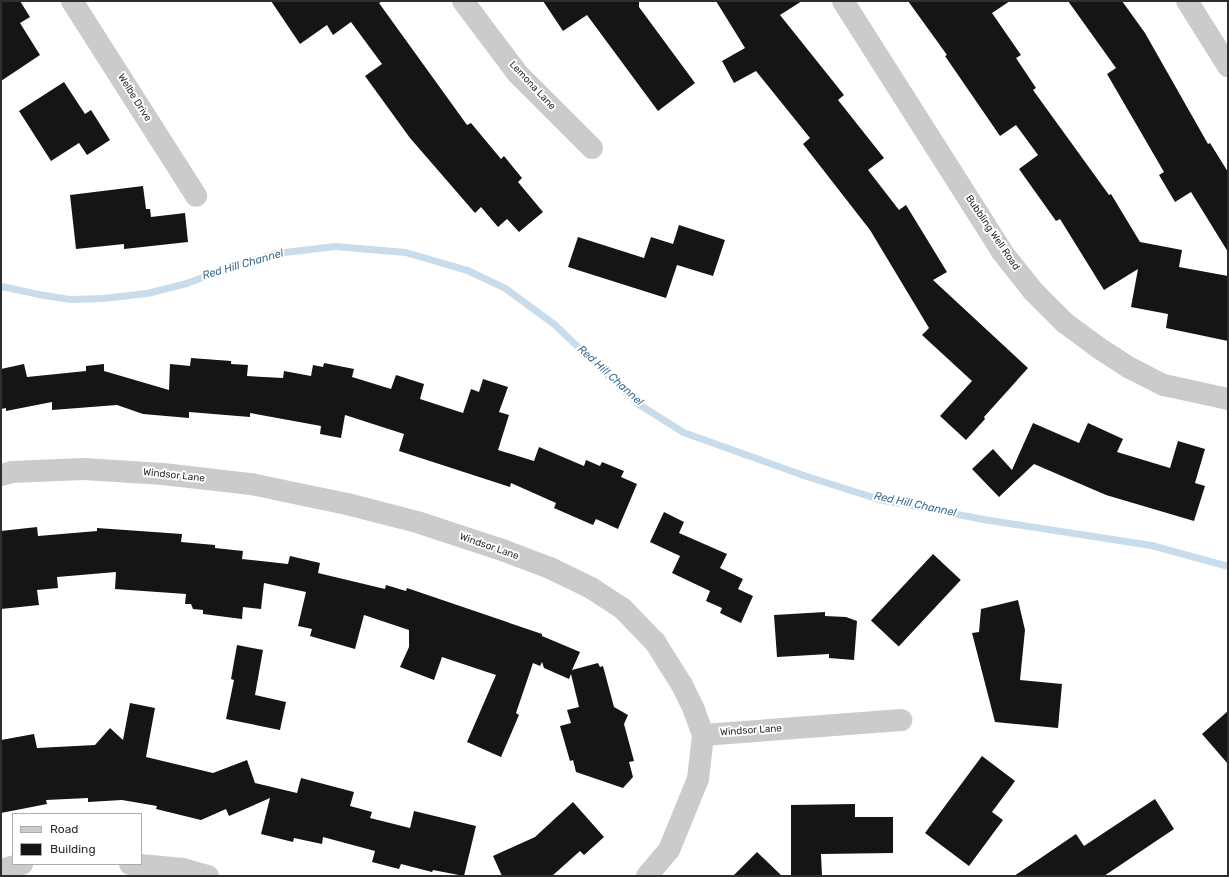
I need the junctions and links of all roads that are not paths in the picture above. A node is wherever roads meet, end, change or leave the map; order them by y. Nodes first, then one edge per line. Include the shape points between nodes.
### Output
1 (72, 1) edge
2 (463, 1) edge
3 (843, 1) edge
4 (1187, 1) edge
5 (1228, 66) edge
6 (592, 148) dead end
7 (196, 196) dead end
8 (1228, 399) edge
9 (1, 475) edge
10 (901, 720) dead end
11 (702, 735) junction
12 (18, 865) edge
13 (141, 865) edge
14 (1, 870) edge
15 (208, 876) edge
16 (647, 876) edge

1 - 7 street, Welbe Drive
2 - 6 street, Lemona Lane via 516,72
3 - 8 street, Bubbling Well Road via 1002,252 1033,291 1065,323 1130,368 1164,384
4 - 5 street
9 - 11 street, Windsor Lane via 12,472 84,469 163,474 251,484 417,522 550,568 592,588 623,609 655,642 682,685
10 - 11 street, Windsor Lane
11 - 16 street via 698,779 669,850
12 - 14 street
13 - 15 street via 184,869

